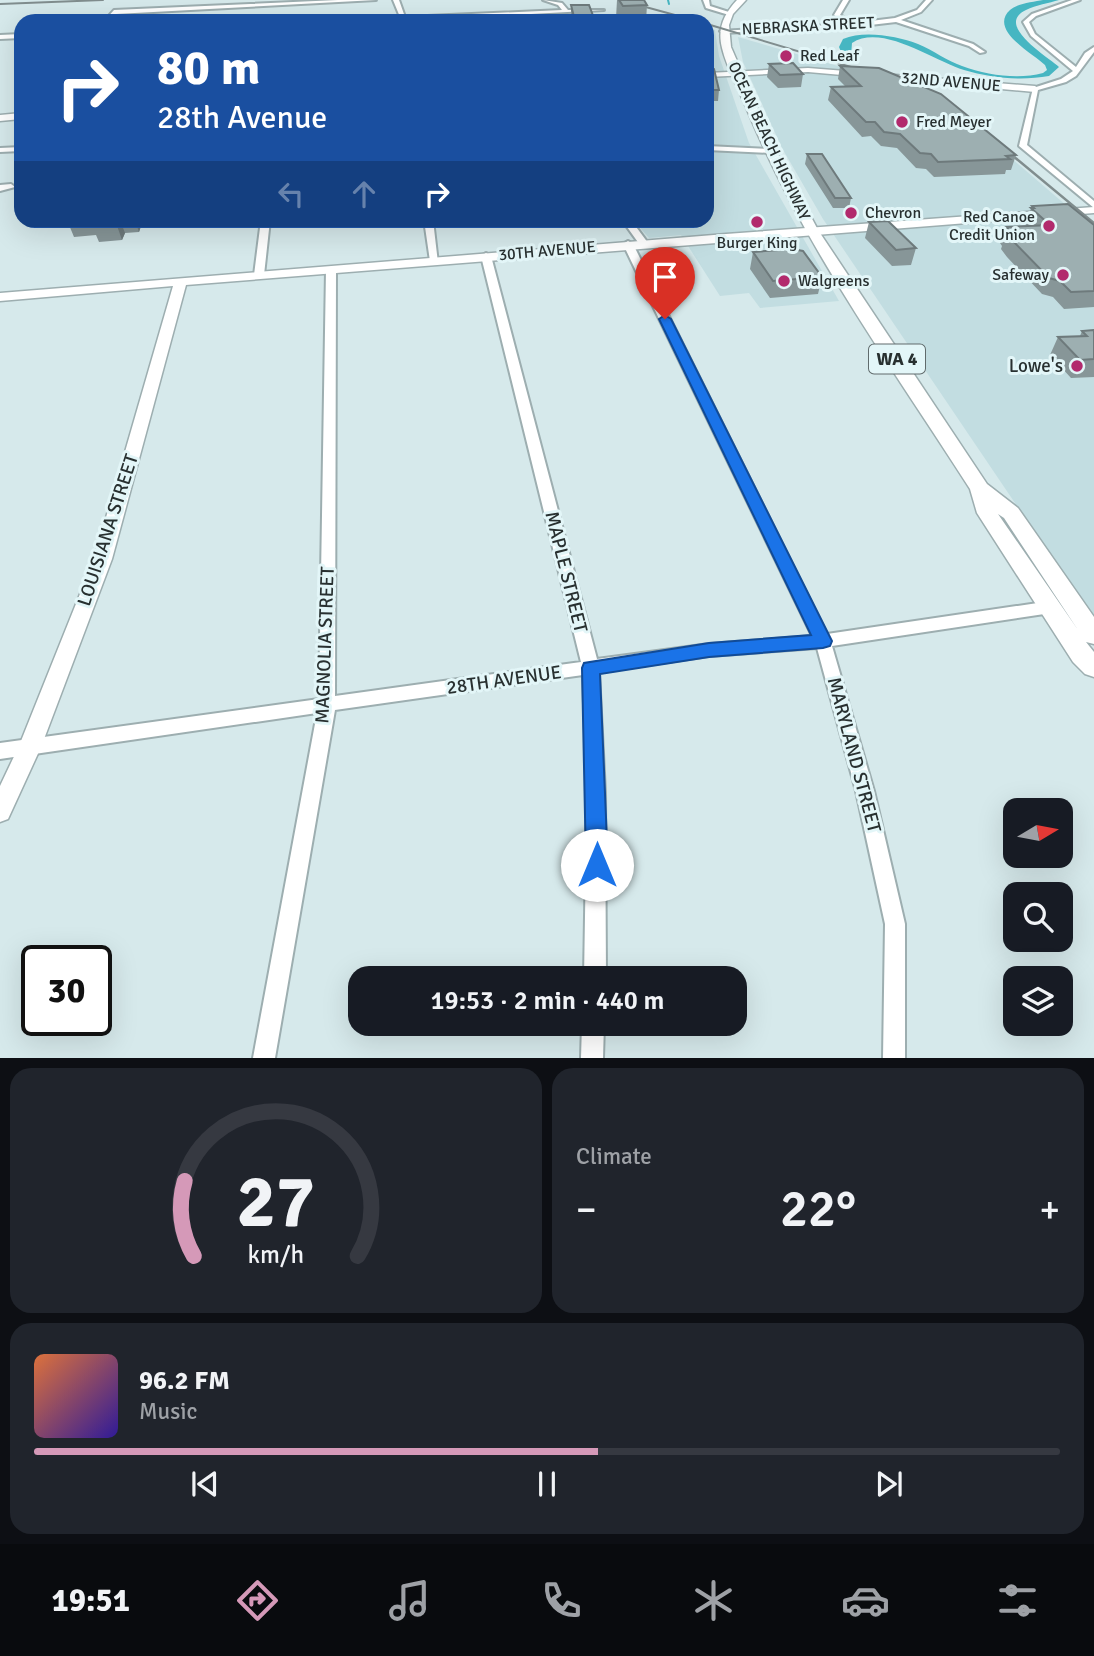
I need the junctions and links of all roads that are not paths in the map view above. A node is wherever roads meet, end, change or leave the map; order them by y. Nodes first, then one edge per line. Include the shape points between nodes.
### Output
1 (373, 0) edge
2 (546, 0) edge
3 (706, 0) edge
4 (742, 0) edge
5 (846, 0) edge
6 (929, 0) edge
7 (1077, 0) edge
8 (601, 10) dead end
9 (566, 11) junction
10 (729, 13) junction
11 (112, 14) edge
12 (512, 14) edge
13 (896, 20) junction
14 (853, 25) junction
15 (723, 31) junction
16 (1094, 49) edge
17 (982, 52) dead end
18 (1077, 71) junction
19 (735, 73) junction
20 (714, 74) edge
21 (1035, 89) junction
22 (714, 148) edge
23 (770, 151) junction
24 (11, 187) dead end
25 (0, 188) edge
26 (1094, 208) edge
27 (265, 228) edge
28 (429, 228) edge
29 (629, 228) edge
30 (811, 230) junction
31 (636, 244) junction
32 (486, 257) junction
33 (435, 261) junction
34 (331, 270) junction
35 (259, 275) junction
36 (181, 282) junction
37 (2, 299) edge
38 (980, 489) junction
39 (1051, 607) junction
40 (1094, 635) edge
41 (823, 641) junction
42 (1094, 667) edge
43 (591, 668) junction
44 (327, 705) junction
45 (30, 747) junction
46 (0, 751) edge
47 (0, 811) edge
48 (594, 966) edge
49 (593, 1036) edge
50 (264, 1058) edge
51 (592, 1058) edge
52 (894, 1058) edge

1 - 11 street
2 - 9 street
3 - 10 street via 708,7
4 - 10 main road
5 - 14 street via 837,15
6 - 13 street, NEBRASKA STREET via 919,11
7 - 18 street via 1026,22 1033,35
8 - 9 street
9 - 12 street
10 - 15 main road
13 - 14 street, NEBRASKA STREET
13 - 17 street
14 - 15 street, NEBRASKA STREET
15 - 19 main road, OCEAN BEACH HIGHWAY / WA 4
16 - 18 street, 32ND AVENUE via 1082,57
18 - 21 street, 32ND AVENUE
19 - 20 street, 32ND AVENUE
19 - 21 street, 32ND AVENUE via 830,71
19 - 23 main road, OCEAN BEACH HIGHWAY / WA 4
21 - 26 street via 1023,146
22 - 23 street
23 - 30 main road, OCEAN BEACH HIGHWAY / WA 4
24 - 25 street
26 - 30 street, 30TH AVENUE
27 - 35 street
28 - 33 street
29 - 31 street, MARYLAND STREET
30 - 31 street, 30TH AVENUE
30 - 38 main road, OCEAN BEACH HIGHWAY / WA 4
31 - 32 street, 30TH AVENUE
31 - 41 street, MARYLAND STREET
32 - 33 street, 30TH AVENUE
32 - 43 street, MAPLE STREET
33 - 34 street, 30TH AVENUE
34 - 35 street, 30TH AVENUE
34 - 44 street, MAGNOLIA STREET
35 - 36 street, 30TH AVENUE
36 - 37 street, 30TH AVENUE
36 - 45 street, LOUISIANA STREET via 103,559
38 - 39 main road, OCEAN BEACH HIGHWAY / WA 4 via 987,513
38 - 40 main road, OCEAN BEACH HIGHWAY / WA 4 via 1011,513
39 - 41 street, 28TH AVENUE
39 - 42 main road, OCEAN BEACH HIGHWAY / WA 4
41 - 43 street, 28TH AVENUE via 709,650
41 - 52 street, MARYLAND STREET via 865,791 895,924
43 - 44 street, 28TH AVENUE
43 - 48 street, MAPLE STREET via 597,793
44 - 45 street, 28TH AVENUE
44 - 50 street, MAGNOLIA STREET
45 - 46 street, 28TH AVENUE
45 - 47 street, LOUISIANA STREET
49 - 51 street

